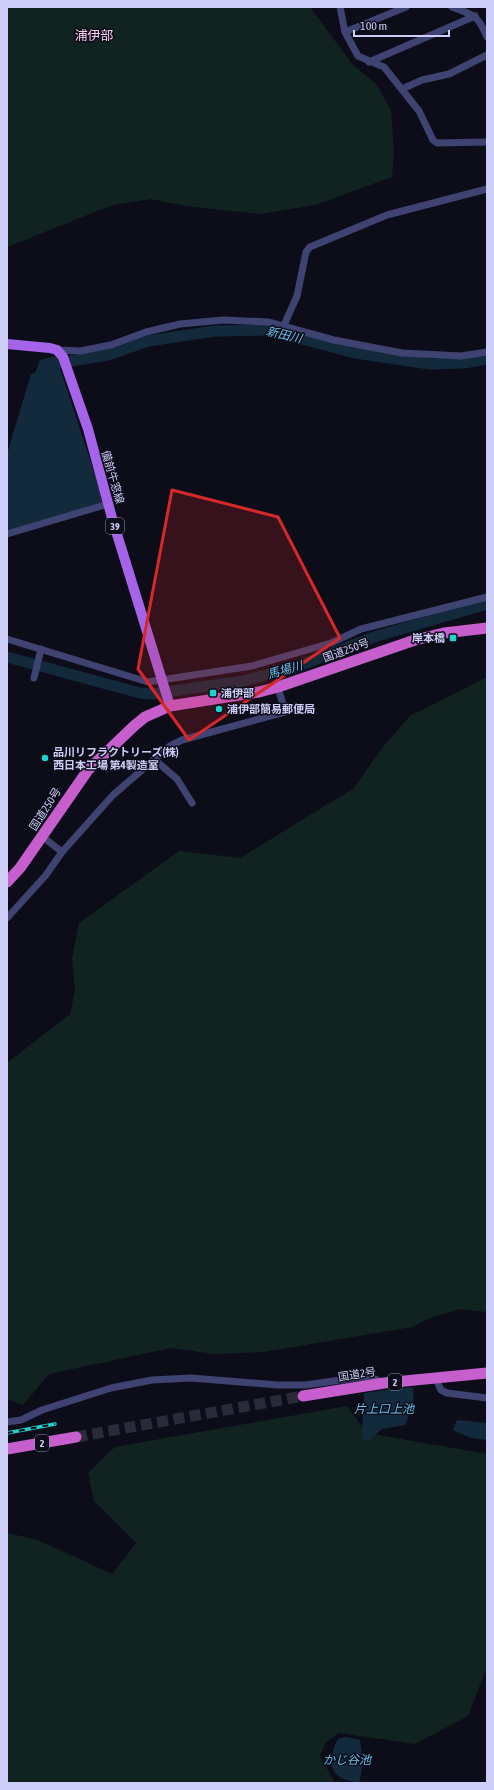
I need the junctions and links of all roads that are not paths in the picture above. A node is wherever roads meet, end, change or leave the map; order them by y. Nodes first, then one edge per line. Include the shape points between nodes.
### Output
1 (340, 7) edge
2 (406, 7) edge
3 (452, 7) edge
4 (466, 9) edge
5 (475, 16) junction
6 (345, 32) junction
7 (487, 37) edge
8 (487, 55) edge
9 (369, 62) junction
10 (402, 89) junction
11 (487, 142) edge
12 (487, 189) edge
13 (284, 325) junction
14 (7, 344) edge
15 (58, 352) junction
16 (487, 352) edge
17 (108, 504) junction
18 (7, 534) edge
19 (487, 597) edge
20 (487, 628) edge
21 (7, 639) edge
22 (41, 651) junction
23 (34, 678) dead end
24 (162, 681) junction
25 (278, 687) junction
26 (169, 704) junction
27 (155, 760) junction
28 (192, 803) dead end
29 (43, 837) junction
30 (62, 852) junction
31 (7, 882) edge
32 (7, 918) edge
33 (487, 1373) edge
34 (435, 1377) junction
35 (384, 1383) junction
36 (303, 1396) tunnel mouth
37 (487, 1398) edge
38 (7, 1422) edge
39 (76, 1437) tunnel mouth
40 (7, 1449) edge

1 - 6 street
2 - 6 street
3 - 4 street
4 - 5 street
5 - 7 street
5 - 9 street
6 - 9 street via 358,56
8 - 10 street via 449,74 422,80
9 - 10 street via 384,67
10 - 11 street via 419,111 433,140 437,143
12 - 13 street via 387,215 310,247 306,252 297,296
13 - 15 street via 223,320 180,324 146,332 111,345
13 - 16 street via 334,340 402,353 461,356
14 - 15 main road
15 - 17 main road, 備前牛窓線 / 39 via 67,369 88,429
17 - 18 street
17 - 24 main road, 備前牛窓線 / 39
19 - 24 street via 361,629 331,643 252,666
20 - 25 highway, 国道250号 via 444,633 415,640
21 - 22 street
22 - 23 street
22 - 24 street via 148,682
24 - 26 main road, 備前牛窓線 / 39
25 - 26 highway, 国道250号 via 259,692
25 - 27 street via 285,712 182,740 170,746
26 - 29 highway, 国道250号 via 145,717 88,770
27 - 28 street via 177,779
27 - 30 street via 113,795
29 - 30 street
29 - 31 highway, 国道250号
30 - 32 street via 46,875
33 - 34 highway, 国道2号 / 2
34 - 35 highway, 国道2号 / 2
34 - 37 street via 441,1390 447,1393
35 - 36 highway, 国道2号 / 2
35 - 38 street via 370,1376 305,1385 191,1378 153,1380 111,1388 42,1410 21,1420
39 - 40 highway, 2

